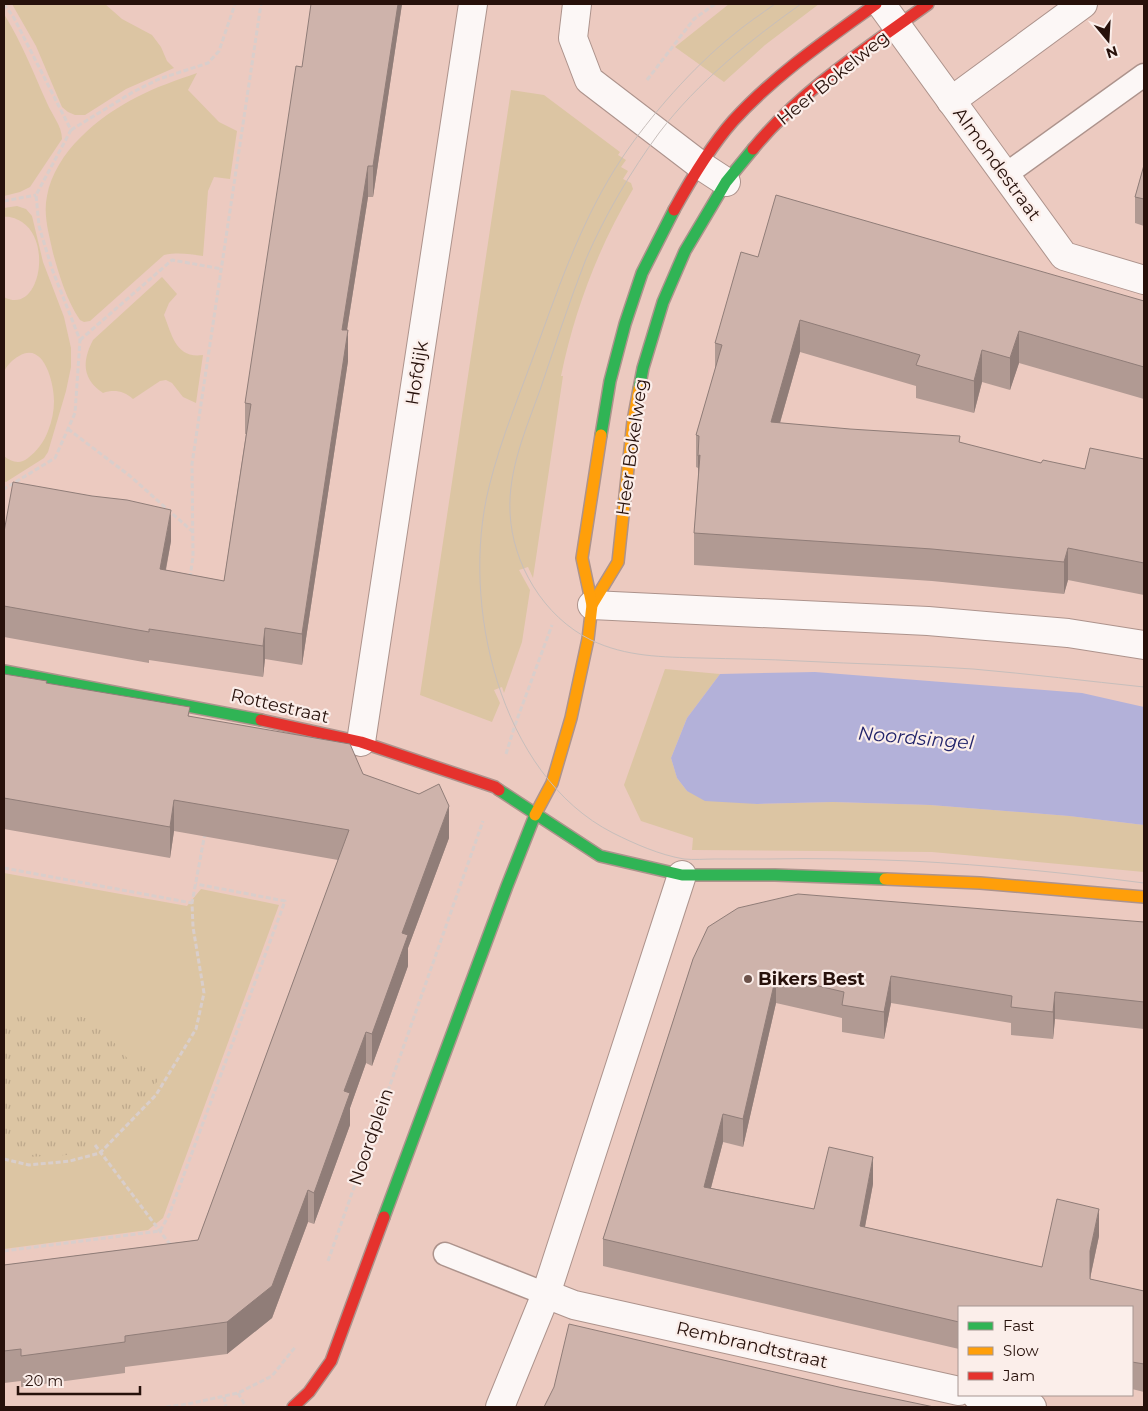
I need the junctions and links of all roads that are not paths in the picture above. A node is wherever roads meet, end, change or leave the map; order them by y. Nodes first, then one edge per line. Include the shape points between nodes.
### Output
1 (472, 4) edge
2 (576, 4) edge
3 (876, 4) edge
4 (881, 4) edge
5 (928, 4) edge
6 (1083, 4) edge
7 (898, 26) junction
8 (1144, 75) edge
9 (951, 101) junction
10 (700, 165) junction
11 (1004, 175) junction
12 (726, 182) junction
13 (1144, 280) edge
14 (592, 605) junction
15 (1144, 645) edge
16 (4, 671) edge
17 (361, 742) junction
18 (536, 814) junction
19 (682, 875) junction
20 (1144, 897) edge
21 (445, 1254) dead end
22 (546, 1294) junction
23 (958, 1391) edge
24 (981, 1396) edge
25 (293, 1407) edge
26 (500, 1407) edge
27 (1032, 1407) edge

1 - 17 street, Hofdijk
2 - 10 street via 573,38 589,80
3 - 10 street, Heer Bokelweg via 792,65 733,121
4 - 7 street, Almondestraat
5 - 7 street, Heer Bokelweg
6 - 9 street
7 - 9 street, Almondestraat
7 - 12 street, Heer Bokelweg via 794,104
8 - 11 lane
9 - 11 street, Almondestraat
10 - 12 street
10 - 14 street, Heer Bokelweg via 642,273 610,381 582,558
11 - 13 street, Almondestraat via 1064,256
12 - 14 street, Heer Bokelweg via 685,251 663,302 643,368 632,421 618,562
14 - 15 street via 928,621 1068,633
14 - 18 street, Heer Bokelweg via 566,741 552,783
16 - 17 street, Rottestraat via 226,712
17 - 18 street, Rottestraat via 495,787
18 - 19 street via 600,856
18 - 25 street via 331,1361 318,1382
19 - 20 street via 980,882
19 - 22 street
21 - 22 lane
22 - 23 street, Rembrandtstraat via 574,1305
22 - 26 street
24 - 27 street

